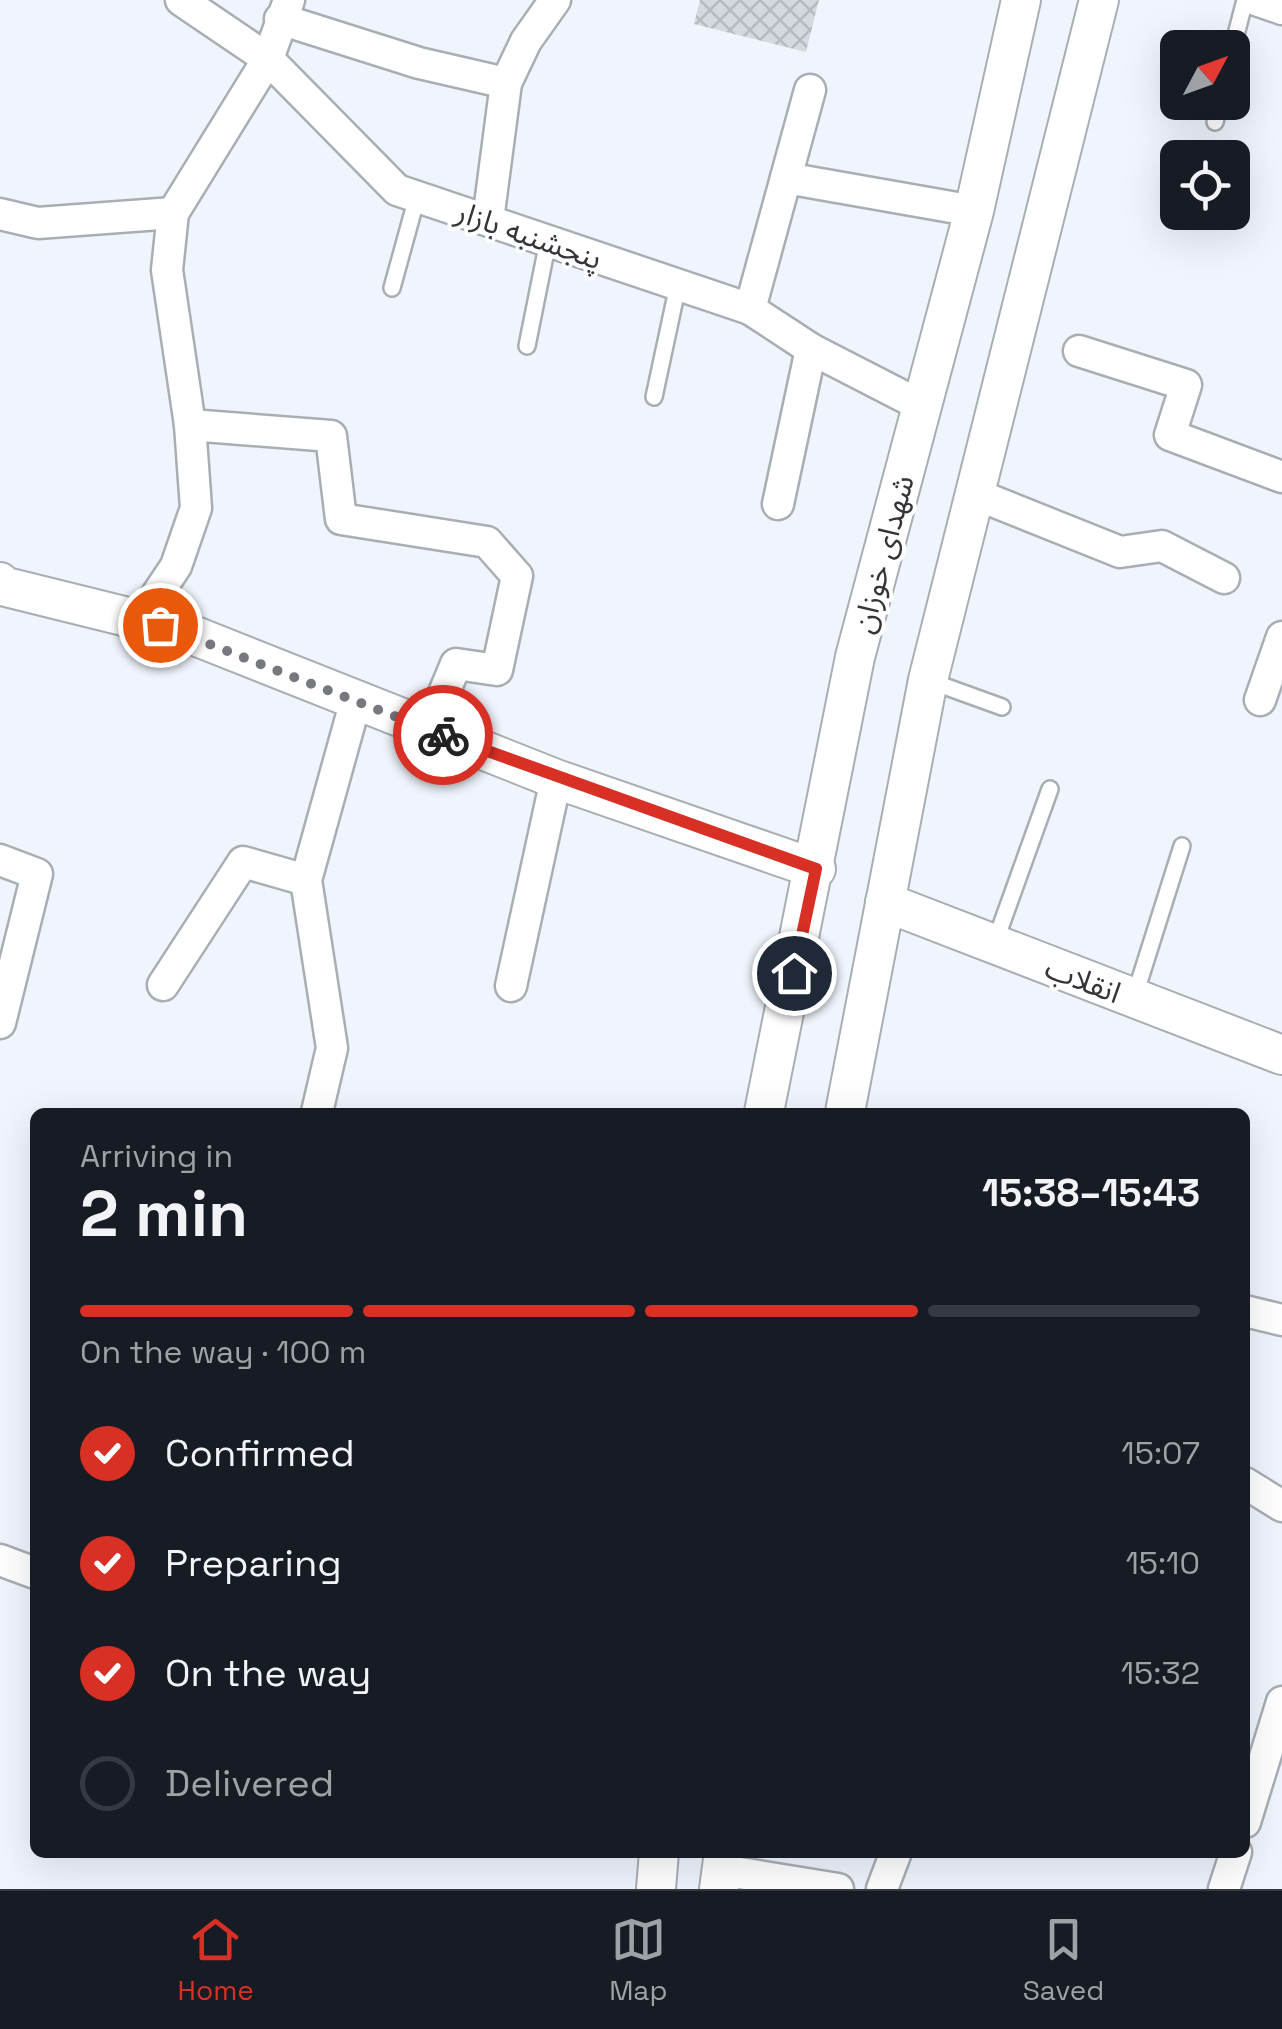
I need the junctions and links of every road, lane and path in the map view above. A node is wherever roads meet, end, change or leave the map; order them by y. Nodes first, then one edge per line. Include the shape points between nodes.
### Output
1 (181, 0) edge
2 (555, 0) edge
3 (1021, 0) edge
4 (1099, 0) edge
5 (1245, 0) edge
6 (1256, 0) edge
7 (1282, 9) edge
8 (285, 10) edge
9 (1237, 30) edge
10 (268, 59) junction
11 (506, 83) junction
12 (810, 90) dead end
13 (786, 178) junction
14 (418, 197) junction
15 (974, 211) junction
16 (173, 213) junction
17 (0, 214) edge
18 (488, 220) junction
19 (548, 241) junction
20 (678, 285) junction
21 (392, 288) dead end
22 (750, 309) junction
23 (527, 346) dead end
24 (811, 349) junction
25 (1080, 352) dead end
26 (654, 397) dead end
27 (920, 405) junction
28 (190, 426) junction
29 (1282, 477) edge
30 (975, 494) junction
31 (778, 504) dead end
32 (1224, 578) dead end
33 (1, 587) edge
34 (140, 620) junction
35 (1282, 637) edge
36 (928, 680) junction
37 (356, 700) junction
38 (1260, 700) dead end
39 (1002, 706) dead end
40 (429, 730) junction
41 (556, 779) junction
42 (1050, 789) dead end
43 (1182, 846) dead end
44 (0, 860) edge
45 (816, 869) junction
46 (306, 880) junction
47 (885, 902) junction
48 (994, 946) junction
49 (163, 984) dead end
50 (512, 986) dead end
51 (1134, 998) junction
52 (0, 1023) edge
53 (1282, 1054) edge
54 (317, 1108) edge
55 (765, 1108) edge
56 (845, 1108) edge
57 (1250, 1312) edge
58 (1282, 1320) edge
59 (1250, 1486) edge
60 (1282, 1506) edge
61 (0, 1560) edge
62 (30, 1571) edge
63 (1271, 1723) edge
64 (1250, 1803) edge
65 (658, 1858) edge
66 (894, 1858) edge
67 (1234, 1858) edge
68 (721, 1870) edge
69 (656, 1889) edge
70 (838, 1889) edge
71 (882, 1889) edge
72 (1224, 1889) edge

1 - 10 street, پنجشنبه بازار
2 - 11 street
3 - 15 street, شهدای خوزان
4 - 30 street
5 - 9 lane
6 - 7 street
8 - 10 street
8 - 11 street via 419,64
10 - 14 street, پنجشنبه بازار via 397,190
10 - 16 street
11 - 18 street
12 - 13 street
13 - 15 street
13 - 22 street
14 - 18 street, پنجشنبه بازار
14 - 21 lane
15 - 27 street, شهدای خوزان
16 - 17 street via 38,223
16 - 28 street via 167,270
18 - 19 street, پنجشنبه بازار
19 - 20 street, پنجشنبه بازار
19 - 23 lane
20 - 22 street, پنجشنبه بازار
20 - 26 lane
22 - 24 street, پنجشنبه بازار
24 - 27 street, پنجشنبه بازار
24 - 31 street
25 - 29 street via 1186,386 1170,435
27 - 45 street, شهدای خوزان via 855,657
28 - 34 street via 196,508 176,566
28 - 40 street via 331,436 341,519 487,542 517,576 497,670 456,664
30 - 32 street via 1120,552 1162,546
30 - 36 street
33 - 34 street
34 - 37 street
35 - 38 street
36 - 39 lane
36 - 47 street
37 - 40 street
37 - 46 street
40 - 41 street
41 - 45 street
41 - 50 street
42 - 48 lane
43 - 51 lane
44 - 52 street via 38,874
45 - 55 street, شهدای خوزان
46 - 49 street via 243,862
46 - 54 street via 332,1048
47 - 48 street, انقلاب
47 - 56 street
48 - 51 street, انقلاب
51 - 53 street, انقلاب
57 - 58 street
59 - 60 street
61 - 62 street
63 - 64 street
65 - 69 street
66 - 71 street
67 - 72 street
68 - 70 street

